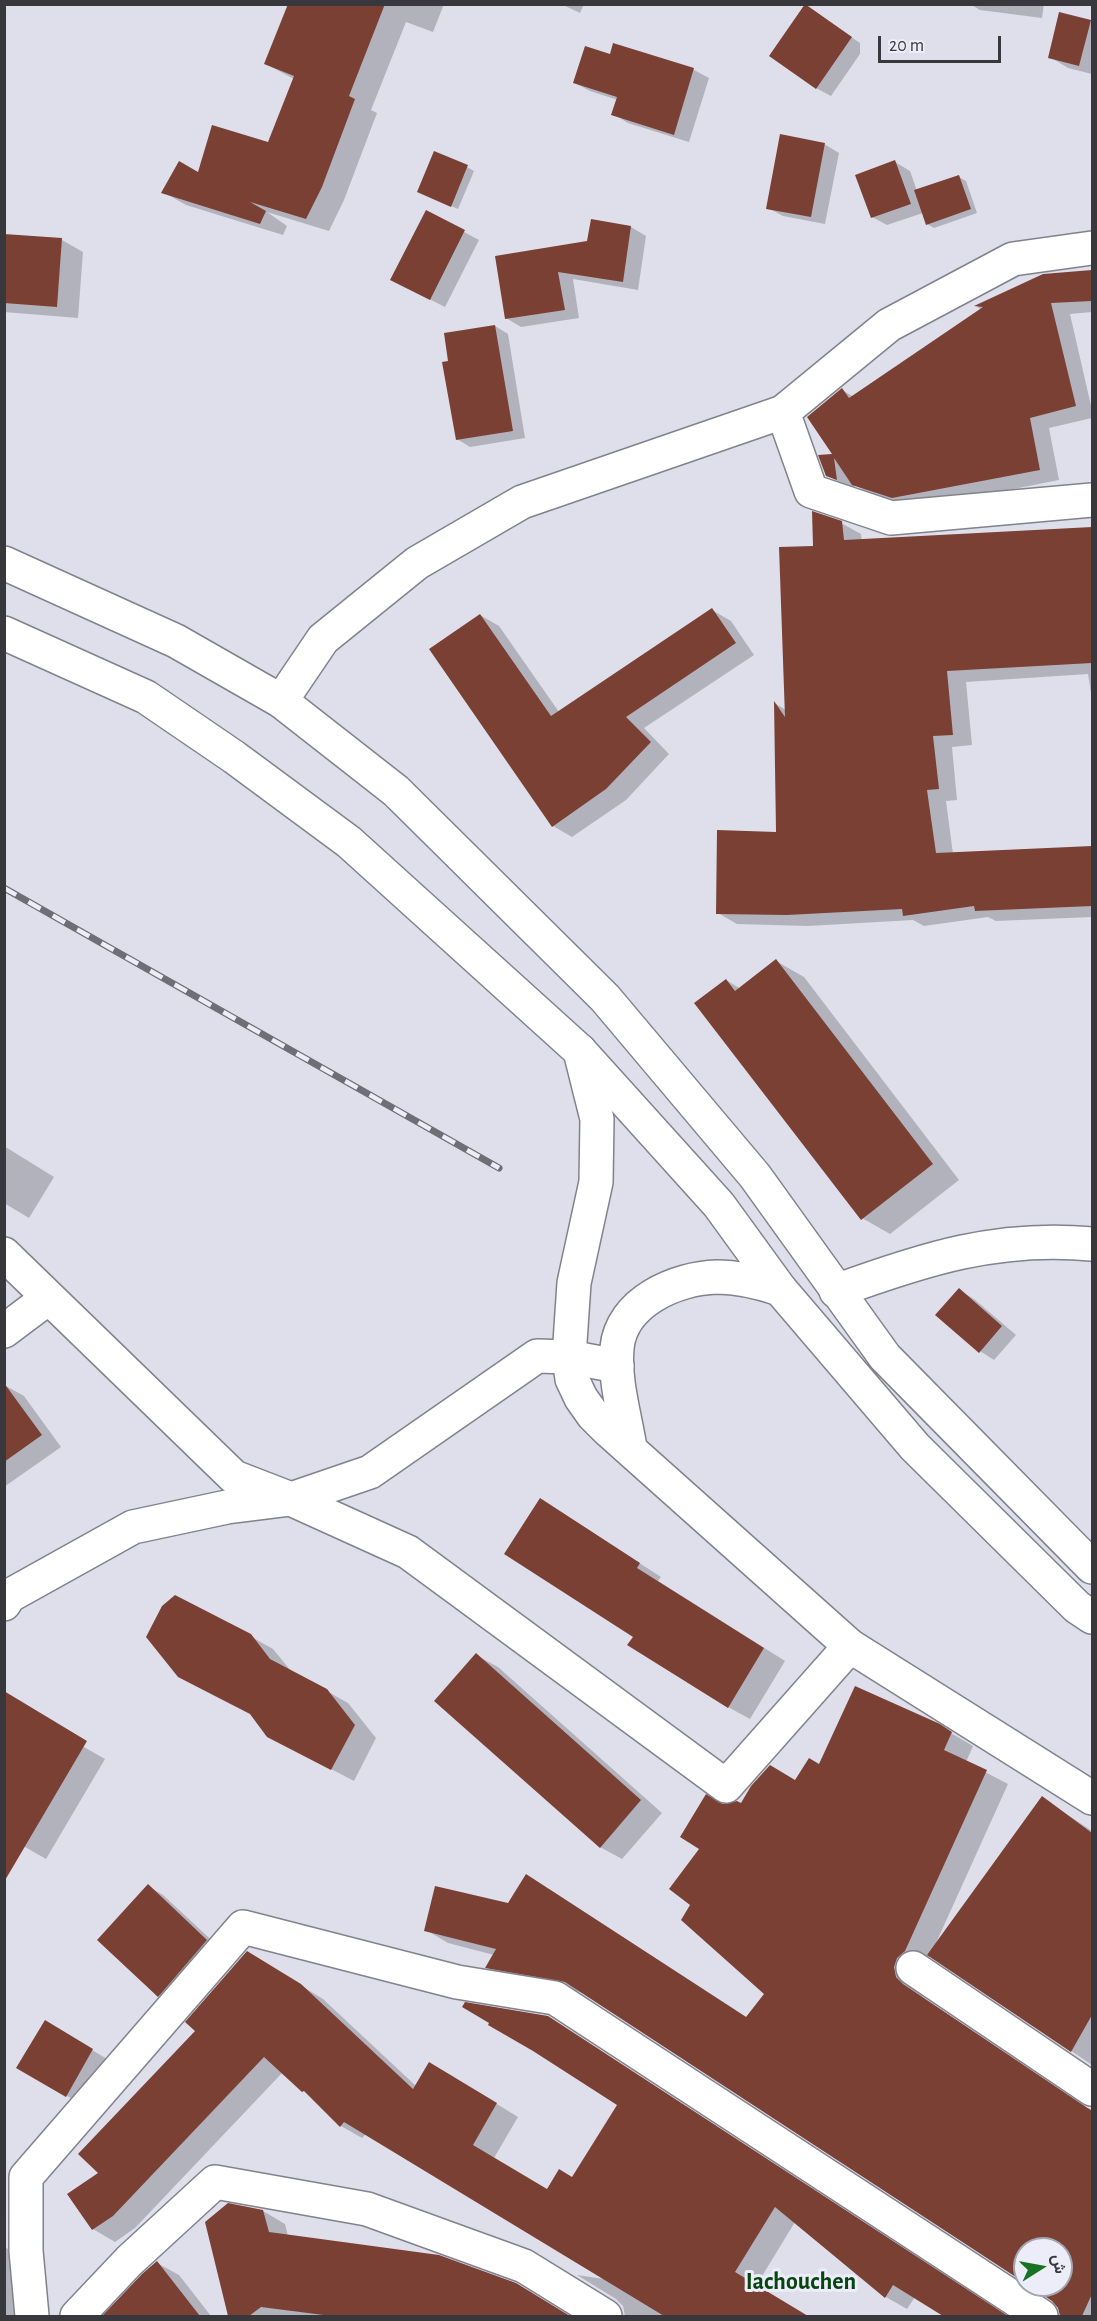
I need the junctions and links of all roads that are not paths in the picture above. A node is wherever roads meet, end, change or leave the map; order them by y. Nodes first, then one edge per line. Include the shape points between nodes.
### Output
1 (1092, 248) edge
2 (783, 412) junction
3 (1092, 500) edge
4 (4, 563) edge
5 (4, 633) edge
6 (281, 701) junction
7 (580, 1051) junction
8 (1092, 1244) edge
9 (4, 1254) edge
10 (780, 1288) junction
11 (836, 1291) junction
12 (48, 1298) junction
13 (4, 1330) edge
14 (568, 1357) junction
15 (617, 1366) junction
16 (630, 1448) junction
17 (291, 1499) junction
18 (1092, 1567) edge
19 (4, 1604) edge
20 (1092, 1617) edge
21 (850, 1646) junction
22 (1092, 1798) edge
23 (913, 1968) dead end
24 (1092, 2089) edge
25 (32, 2316) edge
26 (77, 2316) edge
27 (605, 2316) edge
28 (1041, 2316) edge

1 - 2 main road via 1013,259 982,275 889,325
2 - 3 main road via 811,491 891,518
2 - 6 main road via 522,502 417,563 323,639
4 - 6 main road via 176,641
5 - 7 main road via 147,698 234,756 349,842
6 - 11 main road via 396,791 605,998 755,1176
7 - 10 main road via 718,1205
7 - 14 main road via 597,1119 596,1182 574,1283
8 - 11 main road via 1044,1242 962,1250
9 - 12 main road
10 - 15 main road via 748,1279 715,1277 682,1283 652,1297 639,1305 622,1328
10 - 20 main road via 915,1447 1077,1607
11 - 18 main road via 885,1357
12 - 13 main road
12 - 17 main road via 234,1477
14 - 15 main road
14 - 16 main road via 581,1398 593,1415
14 - 17 main road via 537,1356 370,1472
15 - 16 main road
16 - 21 main road
17 - 19 main road via 227,1507 133,1527 9,1596
17 - 21 main road via 408,1552 726,1786
21 - 22 main road
23 - 24 main road
25 - 28 main road via 26,2251 26,2176 243,1927 457,1982 555,1998
26 - 27 main road via 129,2261 215,2182 367,2209 524,2266

